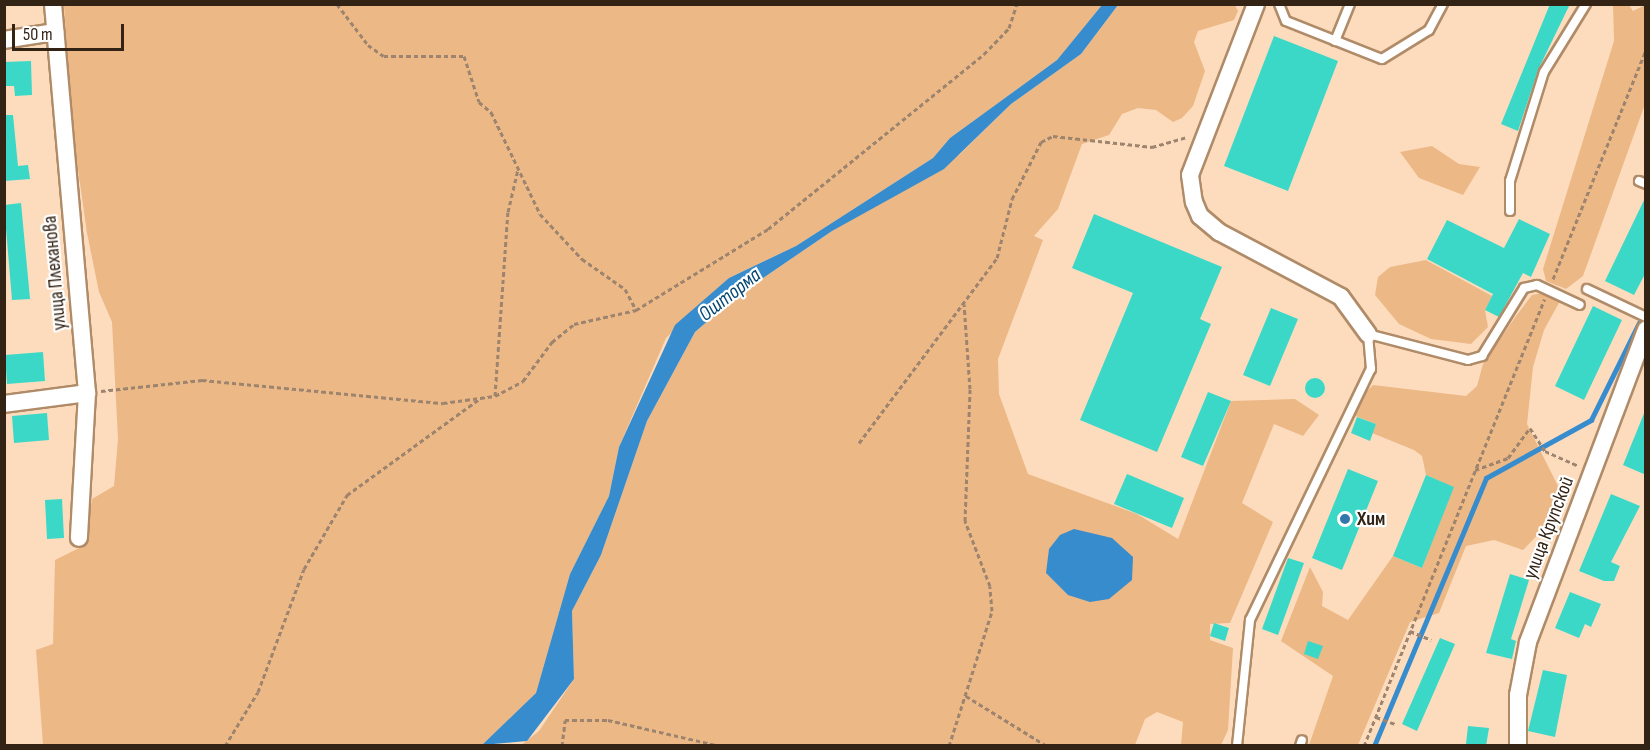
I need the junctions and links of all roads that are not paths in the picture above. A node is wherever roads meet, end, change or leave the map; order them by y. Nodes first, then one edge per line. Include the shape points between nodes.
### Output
1 (53, 4) edge
2 (1256, 4) edge
3 (1279, 4) edge
4 (1350, 4) edge
5 (1443, 4) edge
6 (1586, 4) edge
7 (55, 32) junction
8 (4, 40) edge
9 (1335, 41) junction
10 (1510, 211) dead end
11 (1587, 289) dead end
12 (1580, 306) dead end
13 (1646, 317) edge
14 (1646, 330) edge
15 (1368, 334) junction
16 (87, 393) junction
17 (4, 404) edge
18 (79, 538) dead end
19 (1237, 746) edge
20 (1518, 746) edge

1 - 7 street, улица Плеханова
2 - 15 street via 1190,175 1200,216 1219,232 1341,297
3 - 9 lane via 1286,21
4 - 9 lane
5 - 9 lane via 1428,30 1382,59
6 - 10 lane via 1545,72 1510,181
7 - 8 street
7 - 16 street, улица Плеханова
11 - 13 lane
12 - 15 lane via 1548,290 1524,288 1482,356 1468,360
14 - 20 street, улица Крупской via 1528,642 1518,695
15 - 19 lane via 1371,369 1250,620
16 - 17 street
16 - 18 street, улица Плеханова

